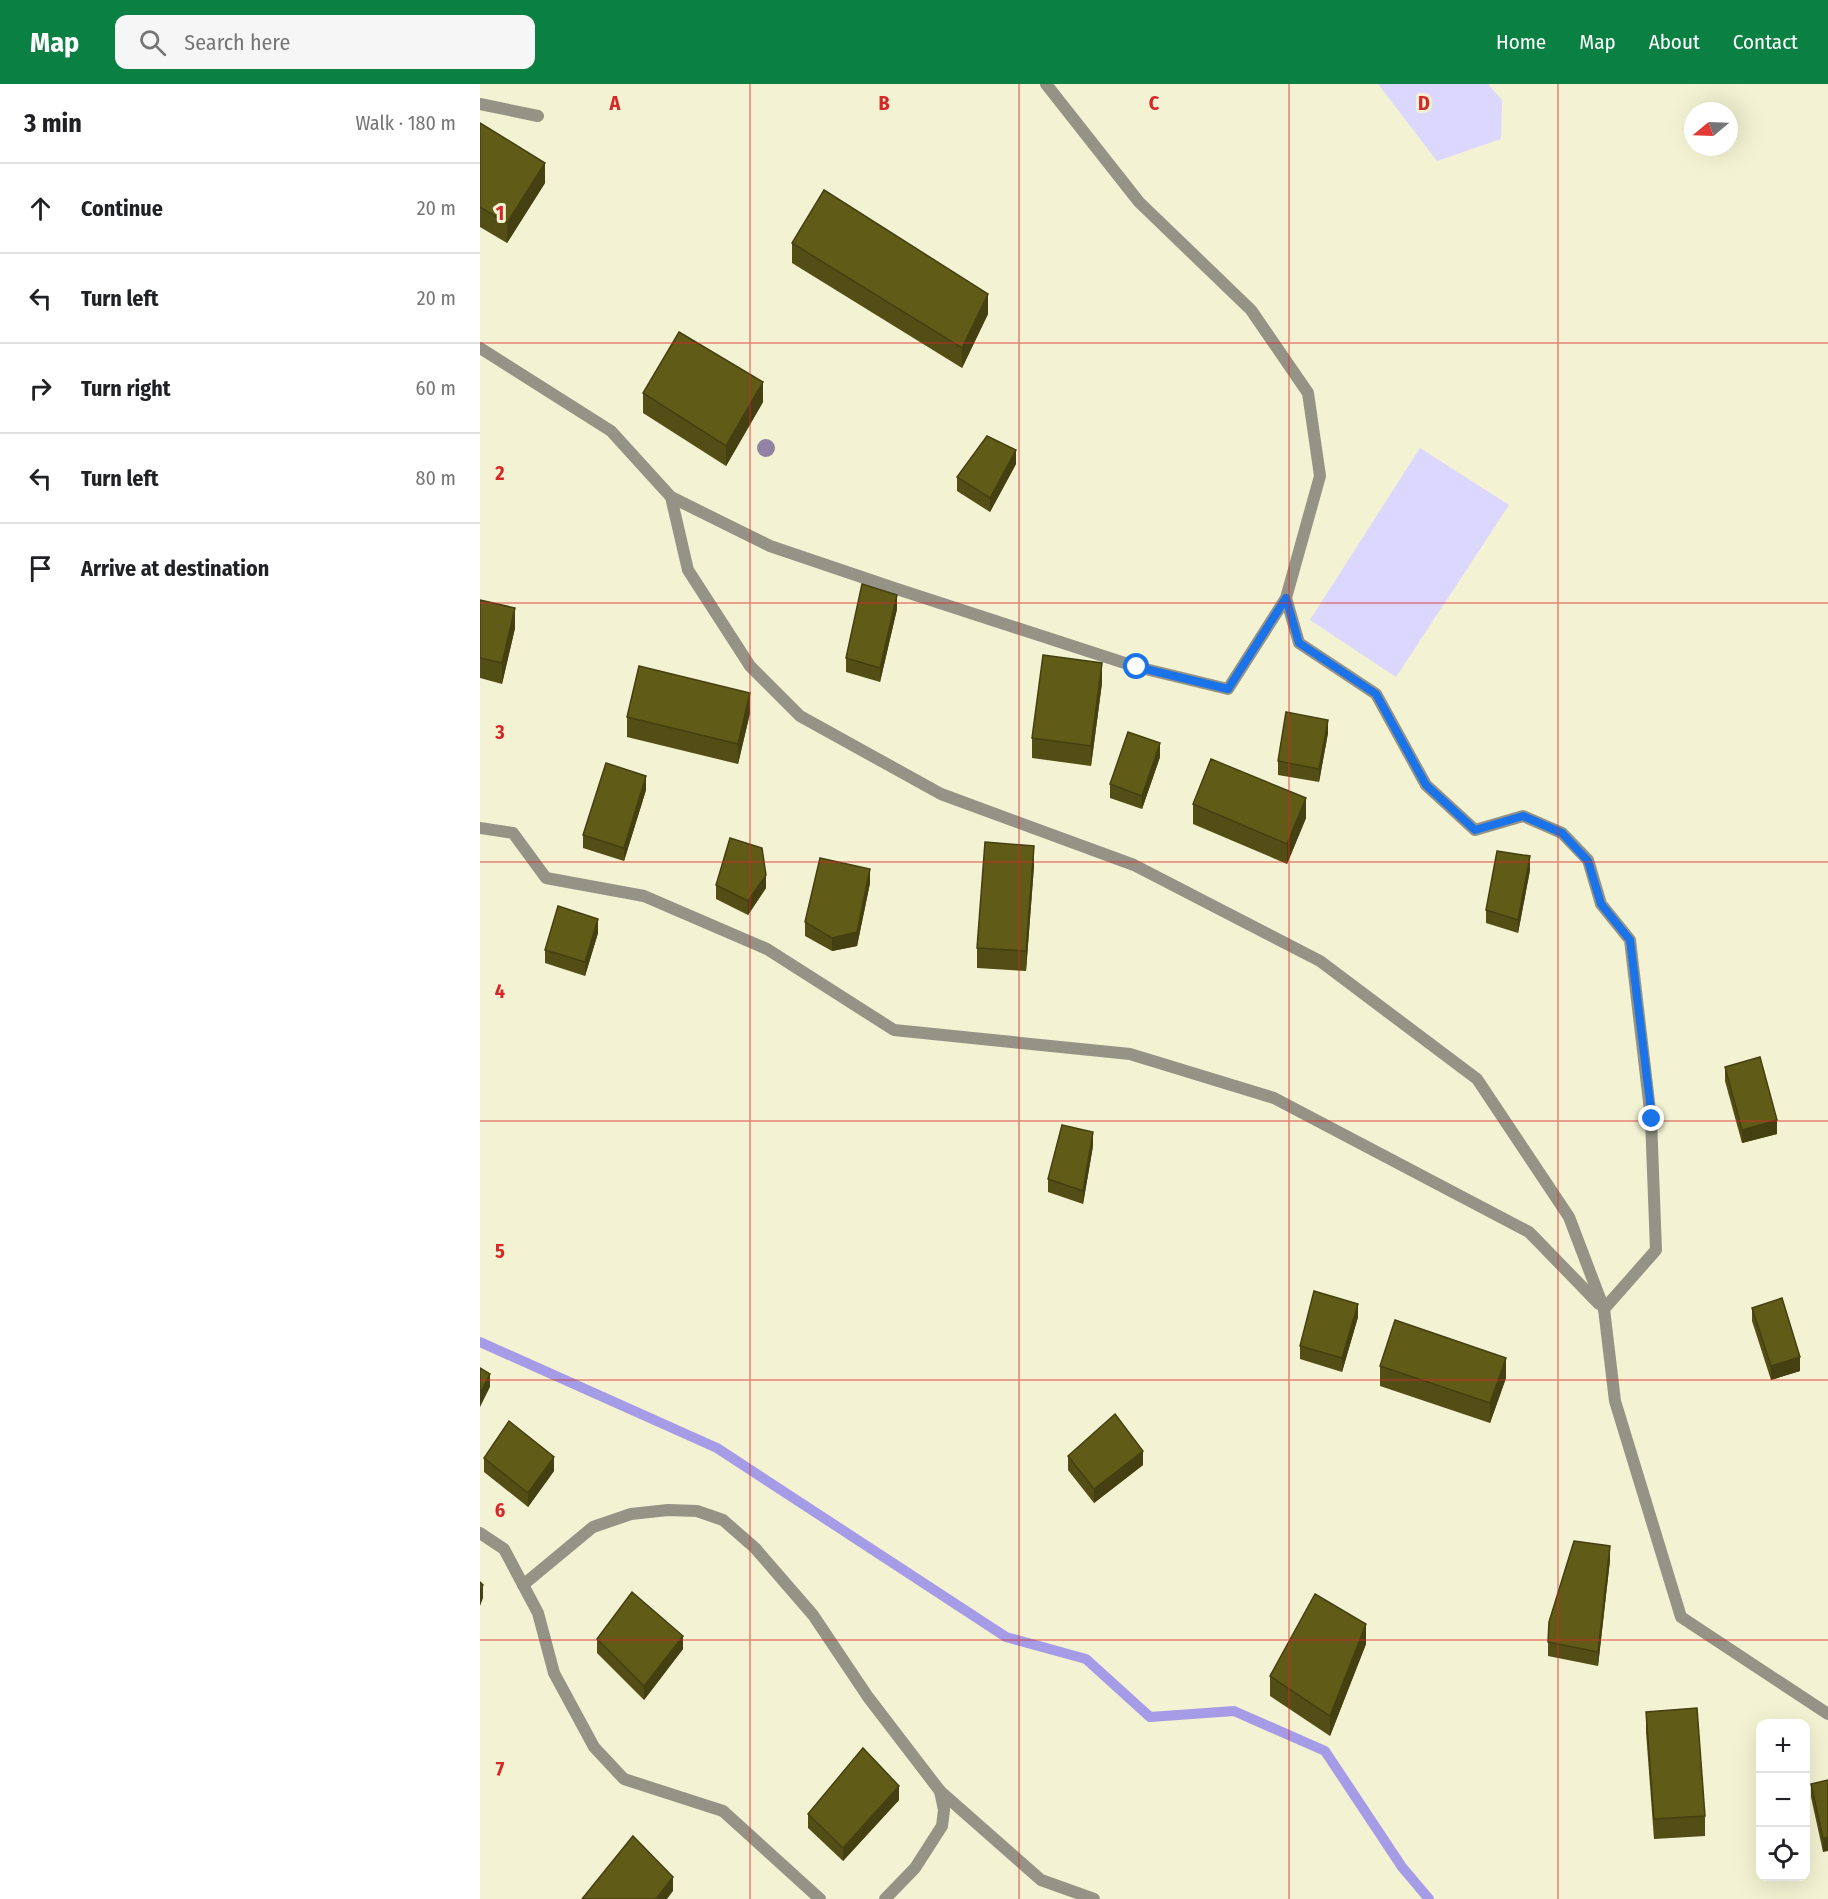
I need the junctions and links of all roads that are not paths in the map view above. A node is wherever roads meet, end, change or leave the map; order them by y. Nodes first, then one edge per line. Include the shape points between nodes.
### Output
1 (1046, 84) edge
2 (480, 104) edge
3 (538, 116) dead end
4 (480, 348) edge
5 (671, 497) junction
6 (1286, 598) junction
7 (480, 828) edge
8 (1604, 1309) junction
9 (480, 1533) edge
10 (523, 1585) junction
11 (1828, 1714) edge
12 (940, 1791) junction
13 (820, 1899) edge
14 (885, 1899) edge
15 (1094, 1899) edge

1 - 6 lane via 1140,202 1251,310 1308,393 1320,476
2 - 3 lane
4 - 5 lane via 611,431
5 - 6 lane via 770,546 1137,667 1228,689
5 - 8 lane via 688,570 750,666 800,716 941,794 1134,865 1320,961 1477,1079 1569,1217
6 - 8 lane via 1299,643 1376,694 1426,785 1475,830 1523,816 1562,833 1588,861 1601,904 1630,940 1652,1119 1656,1250
7 - 8 lane via 513,833 546,878 644,896 766,949 894,1030 1130,1054 1274,1098 1529,1232
8 - 11 lane via 1615,1401 1681,1617
9 - 10 lane via 504,1550
10 - 12 lane via 593,1527 631,1514 697,1511 723,1520 755,1548 813,1615 868,1697
10 - 13 lane via 537,1613 554,1673 576,1718 594,1747 624,1779 723,1811
12 - 14 lane via 942,1826 915,1868
12 - 15 lane via 1041,1880

